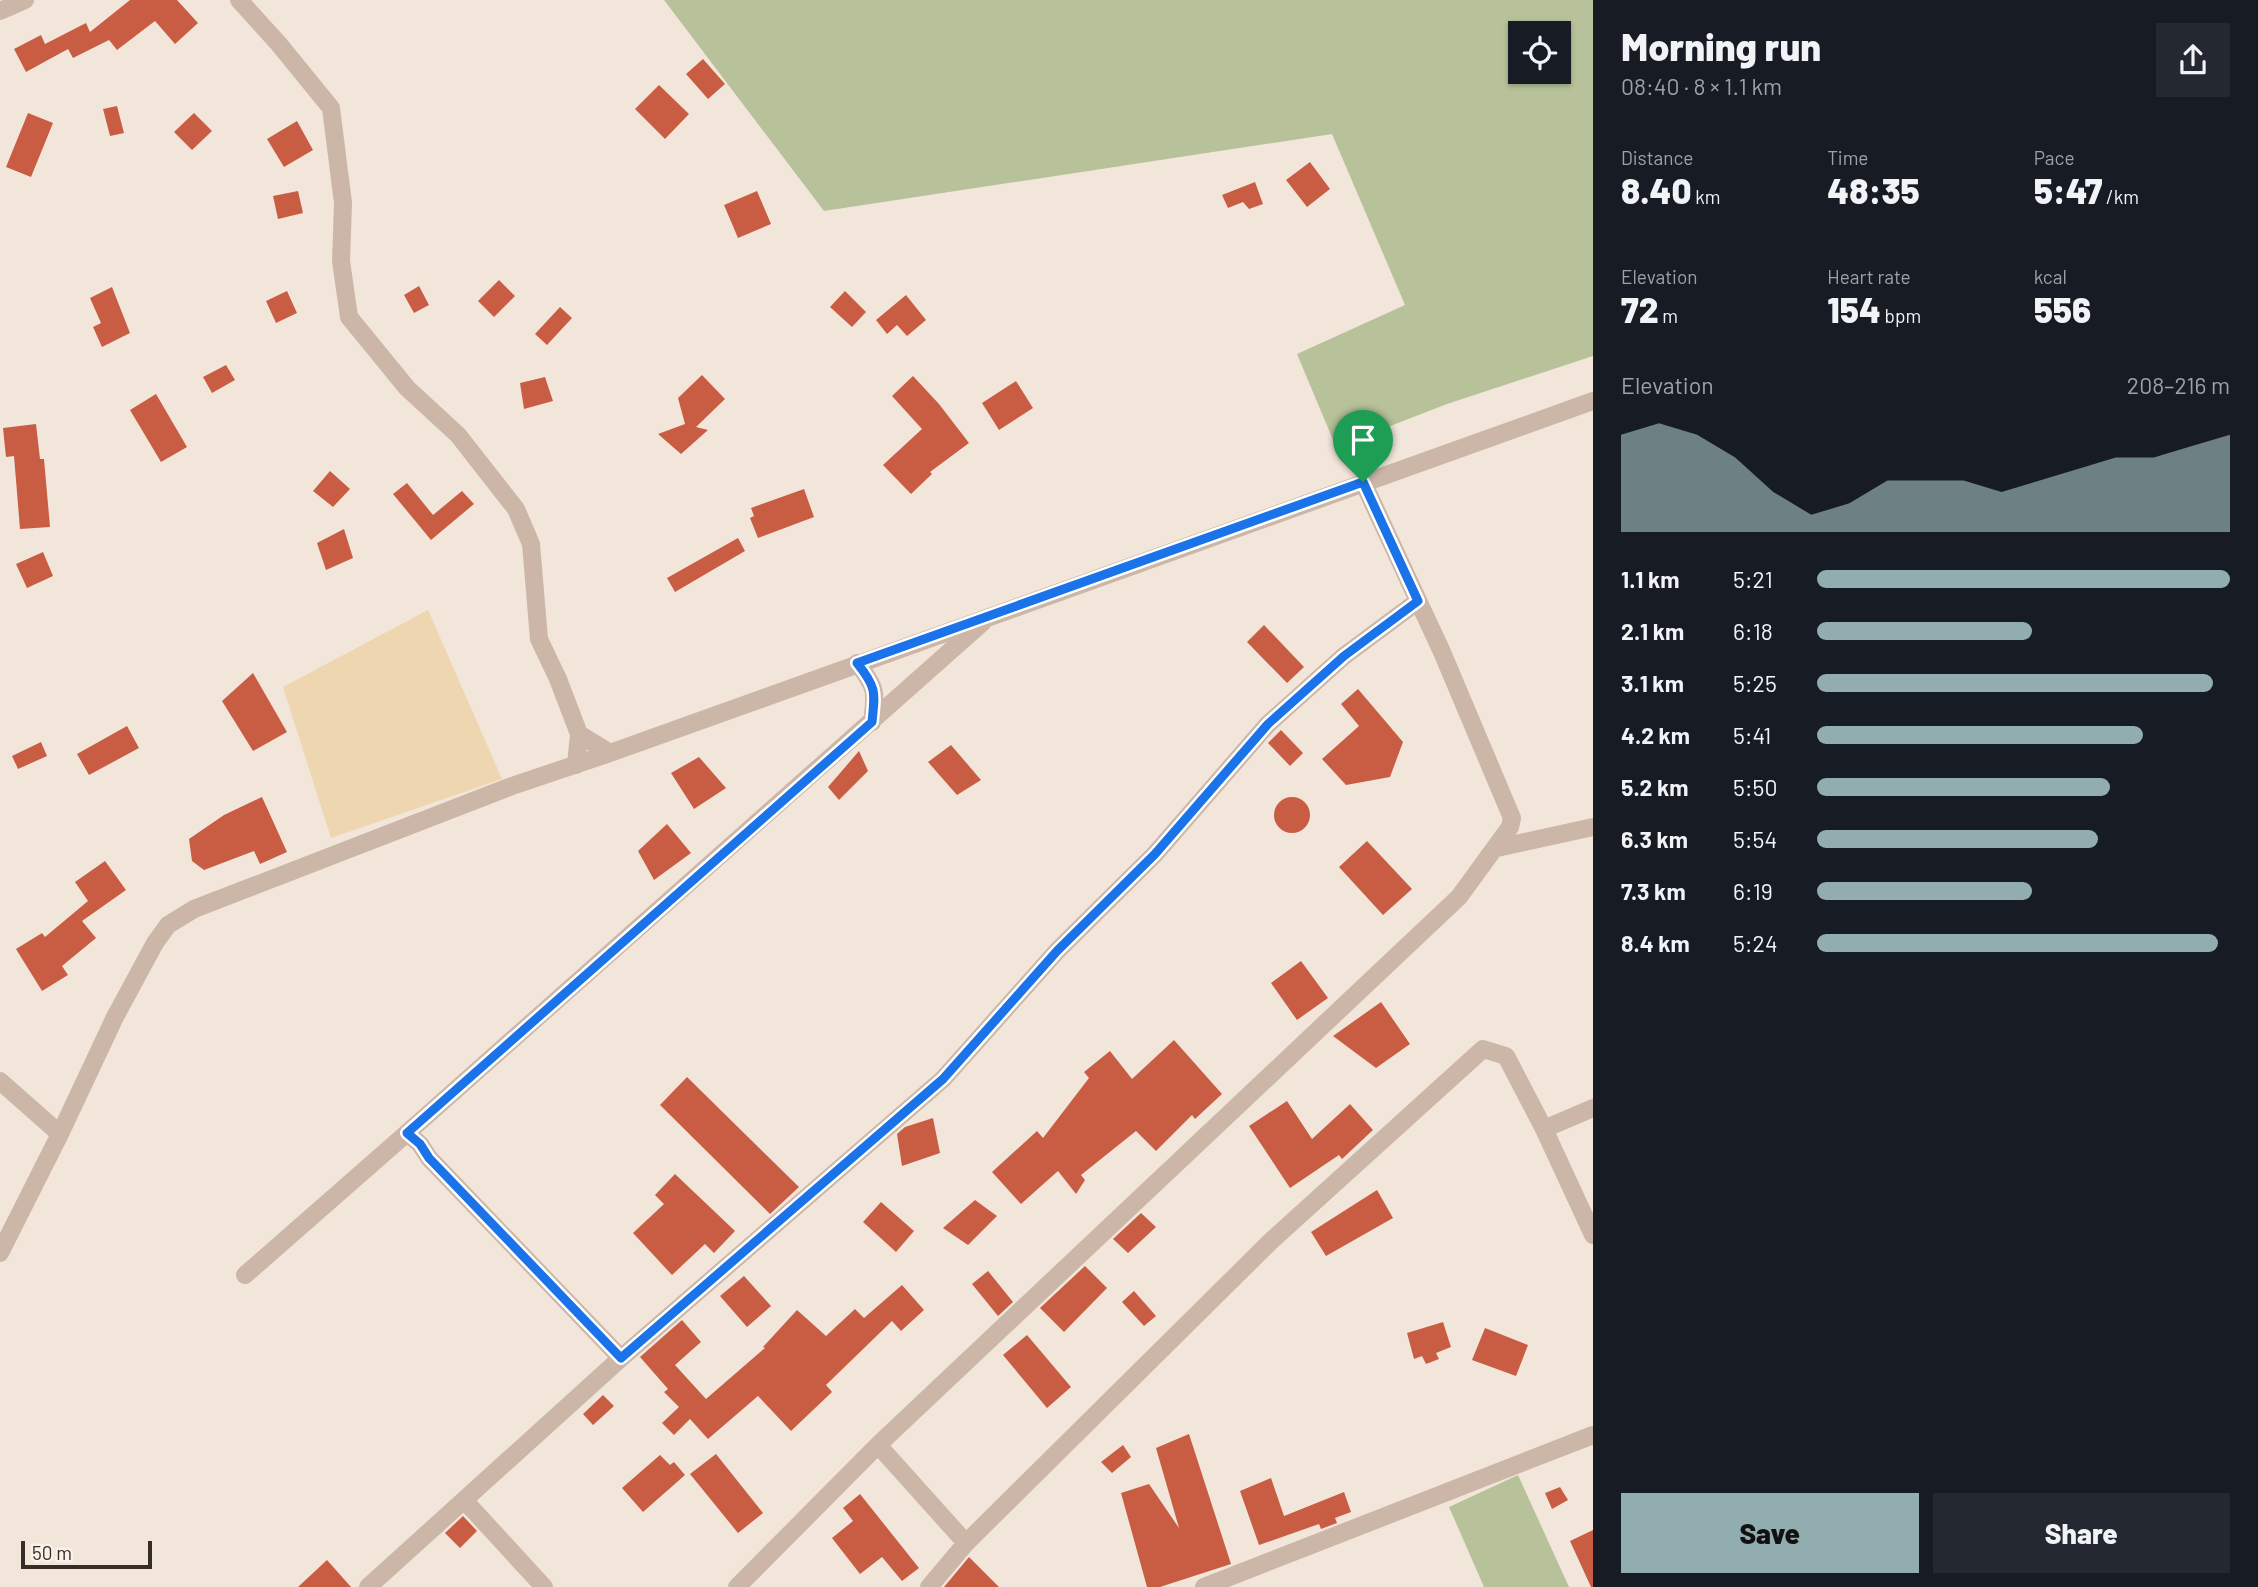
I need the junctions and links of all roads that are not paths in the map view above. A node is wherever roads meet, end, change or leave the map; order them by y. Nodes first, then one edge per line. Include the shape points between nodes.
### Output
1 (25, 0) edge
2 (239, 0) edge
3 (0, 11) edge
4 (1593, 401) edge
5 (1363, 482) junction
6 (1418, 601) junction
7 (990, 615) junction
8 (857, 663) junction
9 (872, 722) junction
10 (579, 734) junction
11 (610, 753) junction
12 (576, 765) junction
13 (1593, 827) edge
14 (1497, 848) junction
15 (0, 1081) edge
16 (1593, 1108) edge
17 (1544, 1129) junction
18 (407, 1133) junction
19 (60, 1134) junction
20 (1593, 1235) edge
21 (0, 1253) edge
22 (245, 1275) dead end
23 (621, 1358) junction
24 (1593, 1435) edge
25 (878, 1445) junction
26 (464, 1500) junction
27 (966, 1543) junction
28 (368, 1587) edge
29 (544, 1587) edge
30 (737, 1587) edge
31 (929, 1587) edge
32 (1204, 1587) edge

1 - 3 street
2 - 10 street via 331,108 343,203 341,261 349,317 407,388 458,435 516,509 531,544 539,639
4 - 5 street
5 - 6 street
5 - 7 street
6 - 14 street via 1511,818
6 - 23 street via 1344,656 1268,724 1155,854 1057,951 943,1079
7 - 8 street
7 - 9 street
8 - 9 street via 875,693
8 - 11 street
9 - 18 street
10 - 11 street
10 - 12 street
11 - 12 street
12 - 19 street via 194,909 168,925 115,1017
13 - 14 street
14 - 25 street via 1459,897
15 - 19 street
16 - 17 street
17 - 20 street
17 - 27 street via 1506,1056 1483,1049 1271,1241
18 - 22 street
18 - 23 street
19 - 21 street
23 - 26 street
24 - 32 street
25 - 27 street
25 - 30 street
26 - 28 street
26 - 29 street
27 - 31 street

